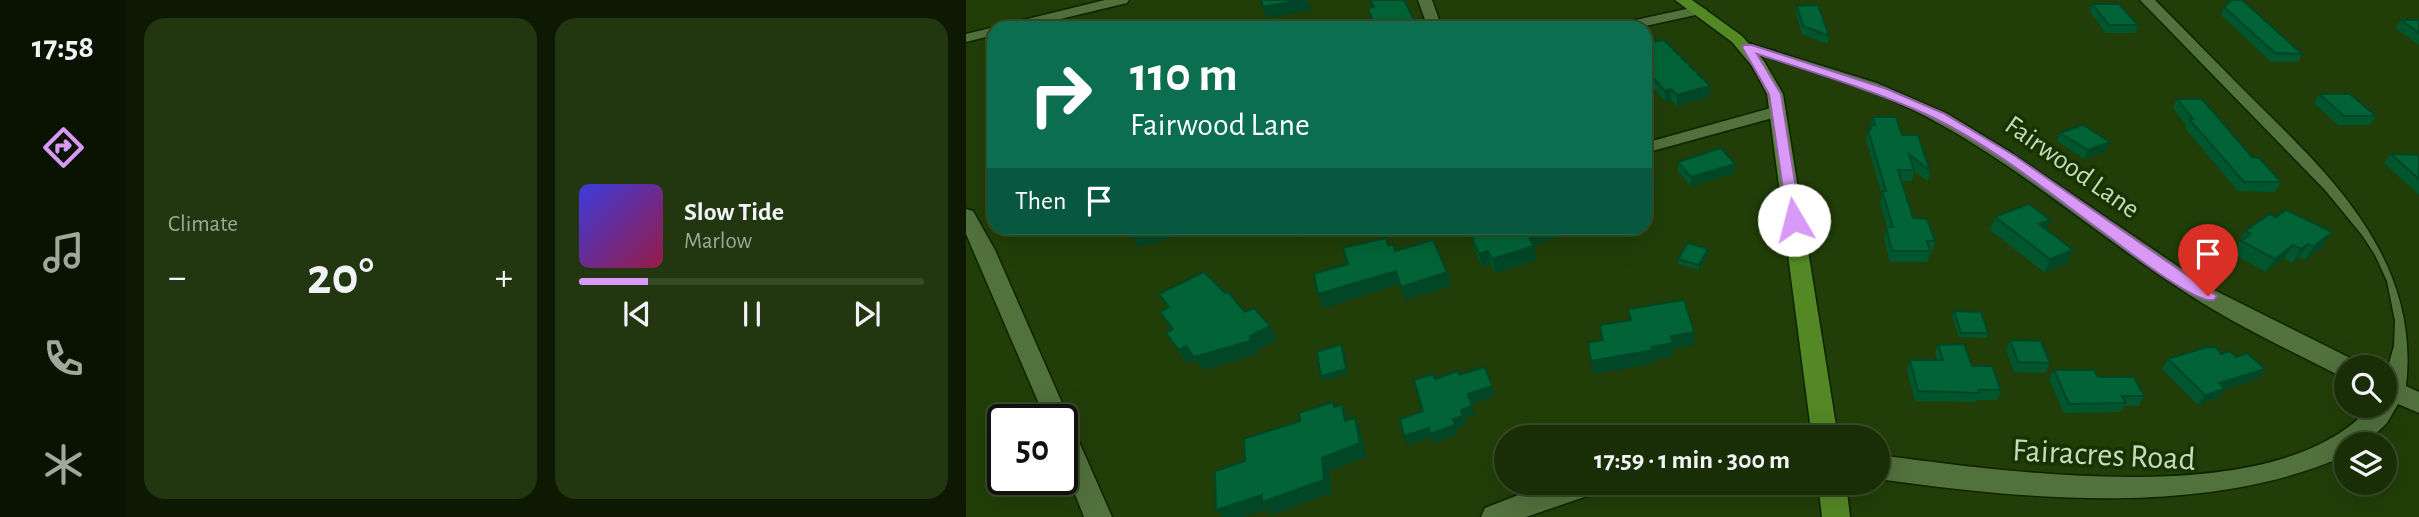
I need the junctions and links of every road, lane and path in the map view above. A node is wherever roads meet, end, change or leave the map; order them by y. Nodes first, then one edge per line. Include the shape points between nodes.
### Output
1 (1122, 0) edge
2 (1425, 0) edge
3 (2147, 0) edge
4 (1689, 3) edge
5 (1034, 21) edge
6 (1432, 21) edge
7 (1638, 21) edge
8 (987, 33) edge
9 (966, 38) edge
10 (1748, 47) junction
11 (1778, 111) junction
12 (1652, 146) edge
13 (967, 220) edge
14 (2334, 362) edge
15 (2397, 379) edge
16 (2397, 399) edge
17 (2419, 403) edge
18 (1052, 404) edge
19 (2378, 418) edge
20 (1823, 425) edge
21 (1078, 467) edge
22 (1890, 469) edge
23 (1550, 495) edge
24 (1833, 495) edge
25 (1098, 517) edge
26 (1495, 517) edge
27 (1836, 517) edge

1 - 5 street
2 - 6 street
3 - 15 street, Fairacres Road via 2336,193 2383,251 2406,309 2406,349
4 - 7 street
4 - 10 main road
8 - 9 street
10 - 11 main road via 1772,86
10 - 14 street, Fairwood Lane via 1883,92 1939,116 2010,159 2185,282
11 - 12 street
11 - 20 main road
13 - 18 street via 985,250
16 - 17 street
19 - 22 street, Fairacres Road via 2341,449 2305,469 2264,484 2207,494 2088,494
21 - 25 street
23 - 26 street
24 - 27 main road

